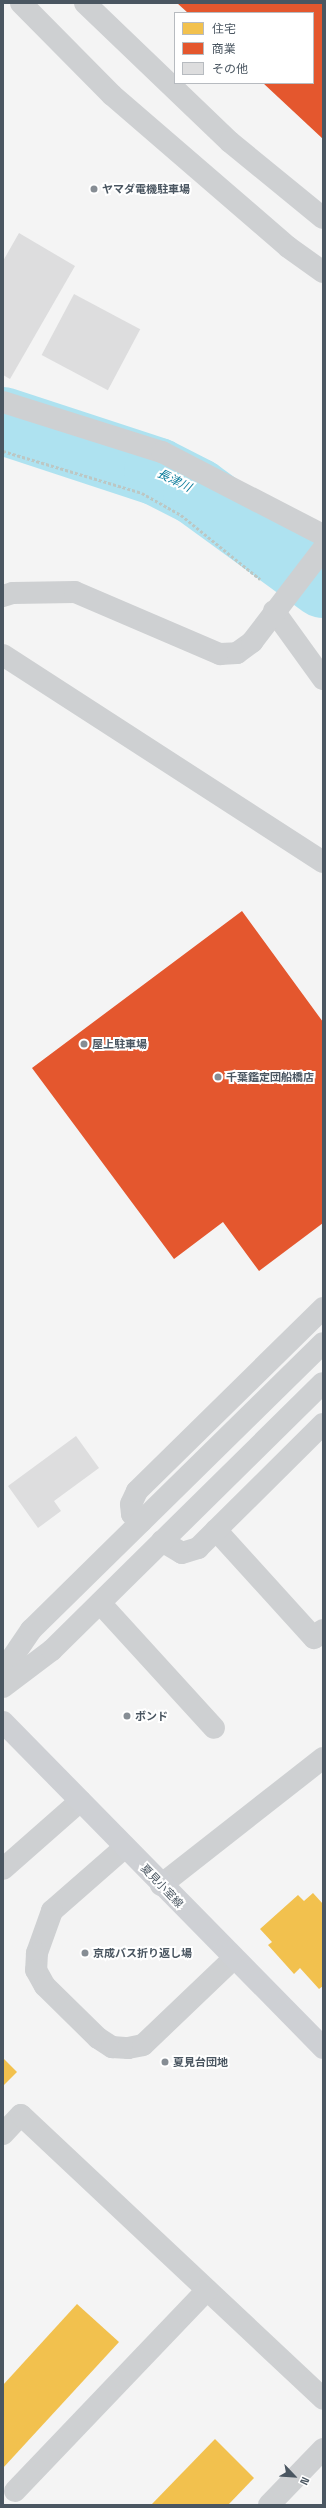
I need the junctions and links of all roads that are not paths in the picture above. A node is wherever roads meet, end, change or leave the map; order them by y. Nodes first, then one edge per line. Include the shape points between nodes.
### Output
1 (21, 3) edge
2 (85, 3) edge
3 (323, 218) edge
4 (323, 272) edge
5 (3, 402) edge
6 (321, 546) edge
7 (3, 596) edge
8 (283, 599) junction
9 (3, 654) edge
10 (323, 679) edge
11 (323, 862) edge
12 (323, 1308) edge
13 (323, 1343) edge
14 (323, 1383) edge
15 (323, 1424) edge
16 (141, 1522) junction
17 (216, 1530) junction
18 (162, 1541) junction
19 (100, 1603) junction
20 (323, 1630) edge
21 (3, 1672) edge
22 (3, 1687) edge
23 (3, 1722) edge
24 (214, 1728) dead end
25 (323, 1758) edge
26 (80, 1801) junction
27 (125, 1847) junction
28 (3, 1869) edge
29 (161, 1884) junction
30 (233, 1959) junction
31 (323, 2048) edge
32 (3, 2134) edge
33 (207, 2290) junction
34 (323, 2399) edge
35 (323, 2449) edge
36 (15, 2491) dead end
37 (269, 2505) edge

1 - 4 street via 112,95 288,248
2 - 3 street via 230,142
5 - 6 street via 162,452
6 - 8 street
7 - 8 street via 13,592 74,592 220,654 237,653 252,642
8 - 10 street
9 - 11 street
12 - 16 street via 137,1491 131,1504 132,1514
13 - 16 street
14 - 18 street
15 - 17 street
16 - 21 street via 31,1630
17 - 18 street via 198,1548 182,1553
17 - 20 street via 314,1638
18 - 19 street
19 - 22 street via 52,1650
19 - 24 street
23 - 26 main road, 夏見小室線
25 - 29 street
26 - 27 main road, 夏見小室線
26 - 28 street
27 - 29 main road, 夏見小室線
27 - 30 street via 52,1911 37,1953 36,1970 45,1986 98,2038 112,2047 128,2048 143,2045
29 - 30 main road, 夏見小室線
30 - 31 main road, 夏見小室線
32 - 33 street via 21,2115
33 - 34 street
33 - 36 street
35 - 37 street

